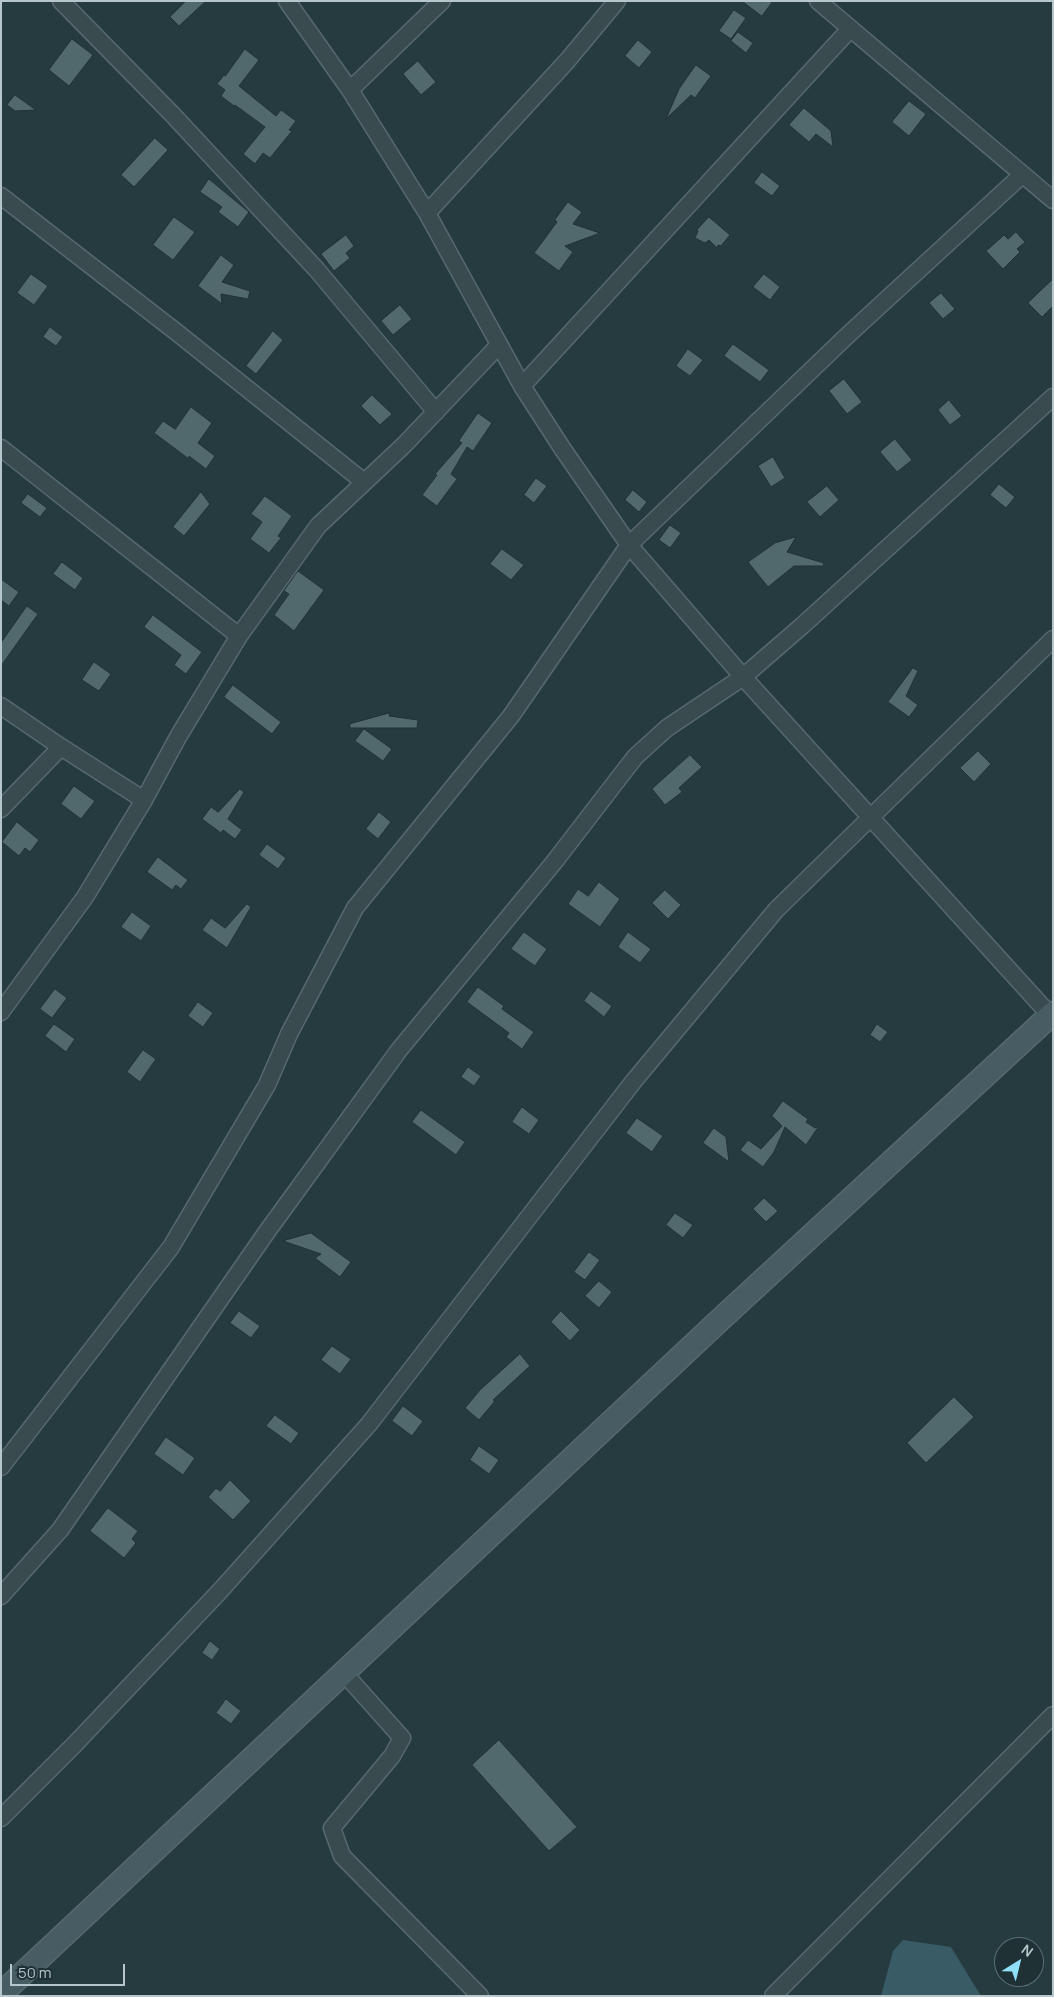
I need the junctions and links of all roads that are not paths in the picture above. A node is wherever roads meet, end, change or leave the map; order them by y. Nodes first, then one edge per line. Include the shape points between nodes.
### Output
1 (61, 1) edge
2 (287, 1) edge
3 (442, 1) edge
4 (617, 1) edge
5 (818, 1) edge
6 (850, 29) junction
7 (350, 90) junction
8 (1022, 175) junction
9 (1, 196) edge
10 (1053, 200) edge
11 (427, 213) junction
12 (499, 345) junction
13 (522, 386) junction
14 (1053, 397) edge
15 (436, 412) junction
16 (1, 448) edge
17 (364, 482) junction
18 (628, 545) junction
19 (239, 636) junction
20 (1053, 639) edge
21 (743, 678) junction
22 (1, 706) edge
23 (61, 747) junction
24 (144, 800) junction
25 (1, 809) edge
26 (871, 819) junction
27 (1, 1012) edge
28 (1052, 1014) edge
29 (1, 1467) edge
30 (1, 1596) edge
31 (344, 1673) junction
32 (1053, 1715) edge
33 (1, 1818) edge
34 (1, 1994) edge
35 (480, 1996) edge
36 (773, 1996) edge

1 - 15 street via 172,114 317,270
2 - 7 street
3 - 7 street
4 - 11 street via 567,61
5 - 6 street
6 - 8 street
6 - 13 street
7 - 11 street
8 - 10 street
8 - 18 street via 850,333
9 - 17 street
11 - 12 street
12 - 13 street
12 - 15 street
13 - 18 street
14 - 21 street
15 - 17 street
16 - 19 street
17 - 19 street via 318,526
18 - 21 street
18 - 29 street via 512,716 355,908 289,1034 267,1085 170,1247
19 - 24 street
20 - 26 street
21 - 26 street
21 - 30 street via 667,728 635,757 555,861 399,1050 266,1233 60,1530
22 - 23 street
23 - 24 street
23 - 25 street
24 - 27 street via 85,897
26 - 28 street
26 - 33 street via 776,910 633,1082 369,1424 220,1591
28 - 31 main road via 714,1324
31 - 34 main road
31 - 35 street via 402,1738 392,1756 332,1828 342,1856
32 - 36 street

